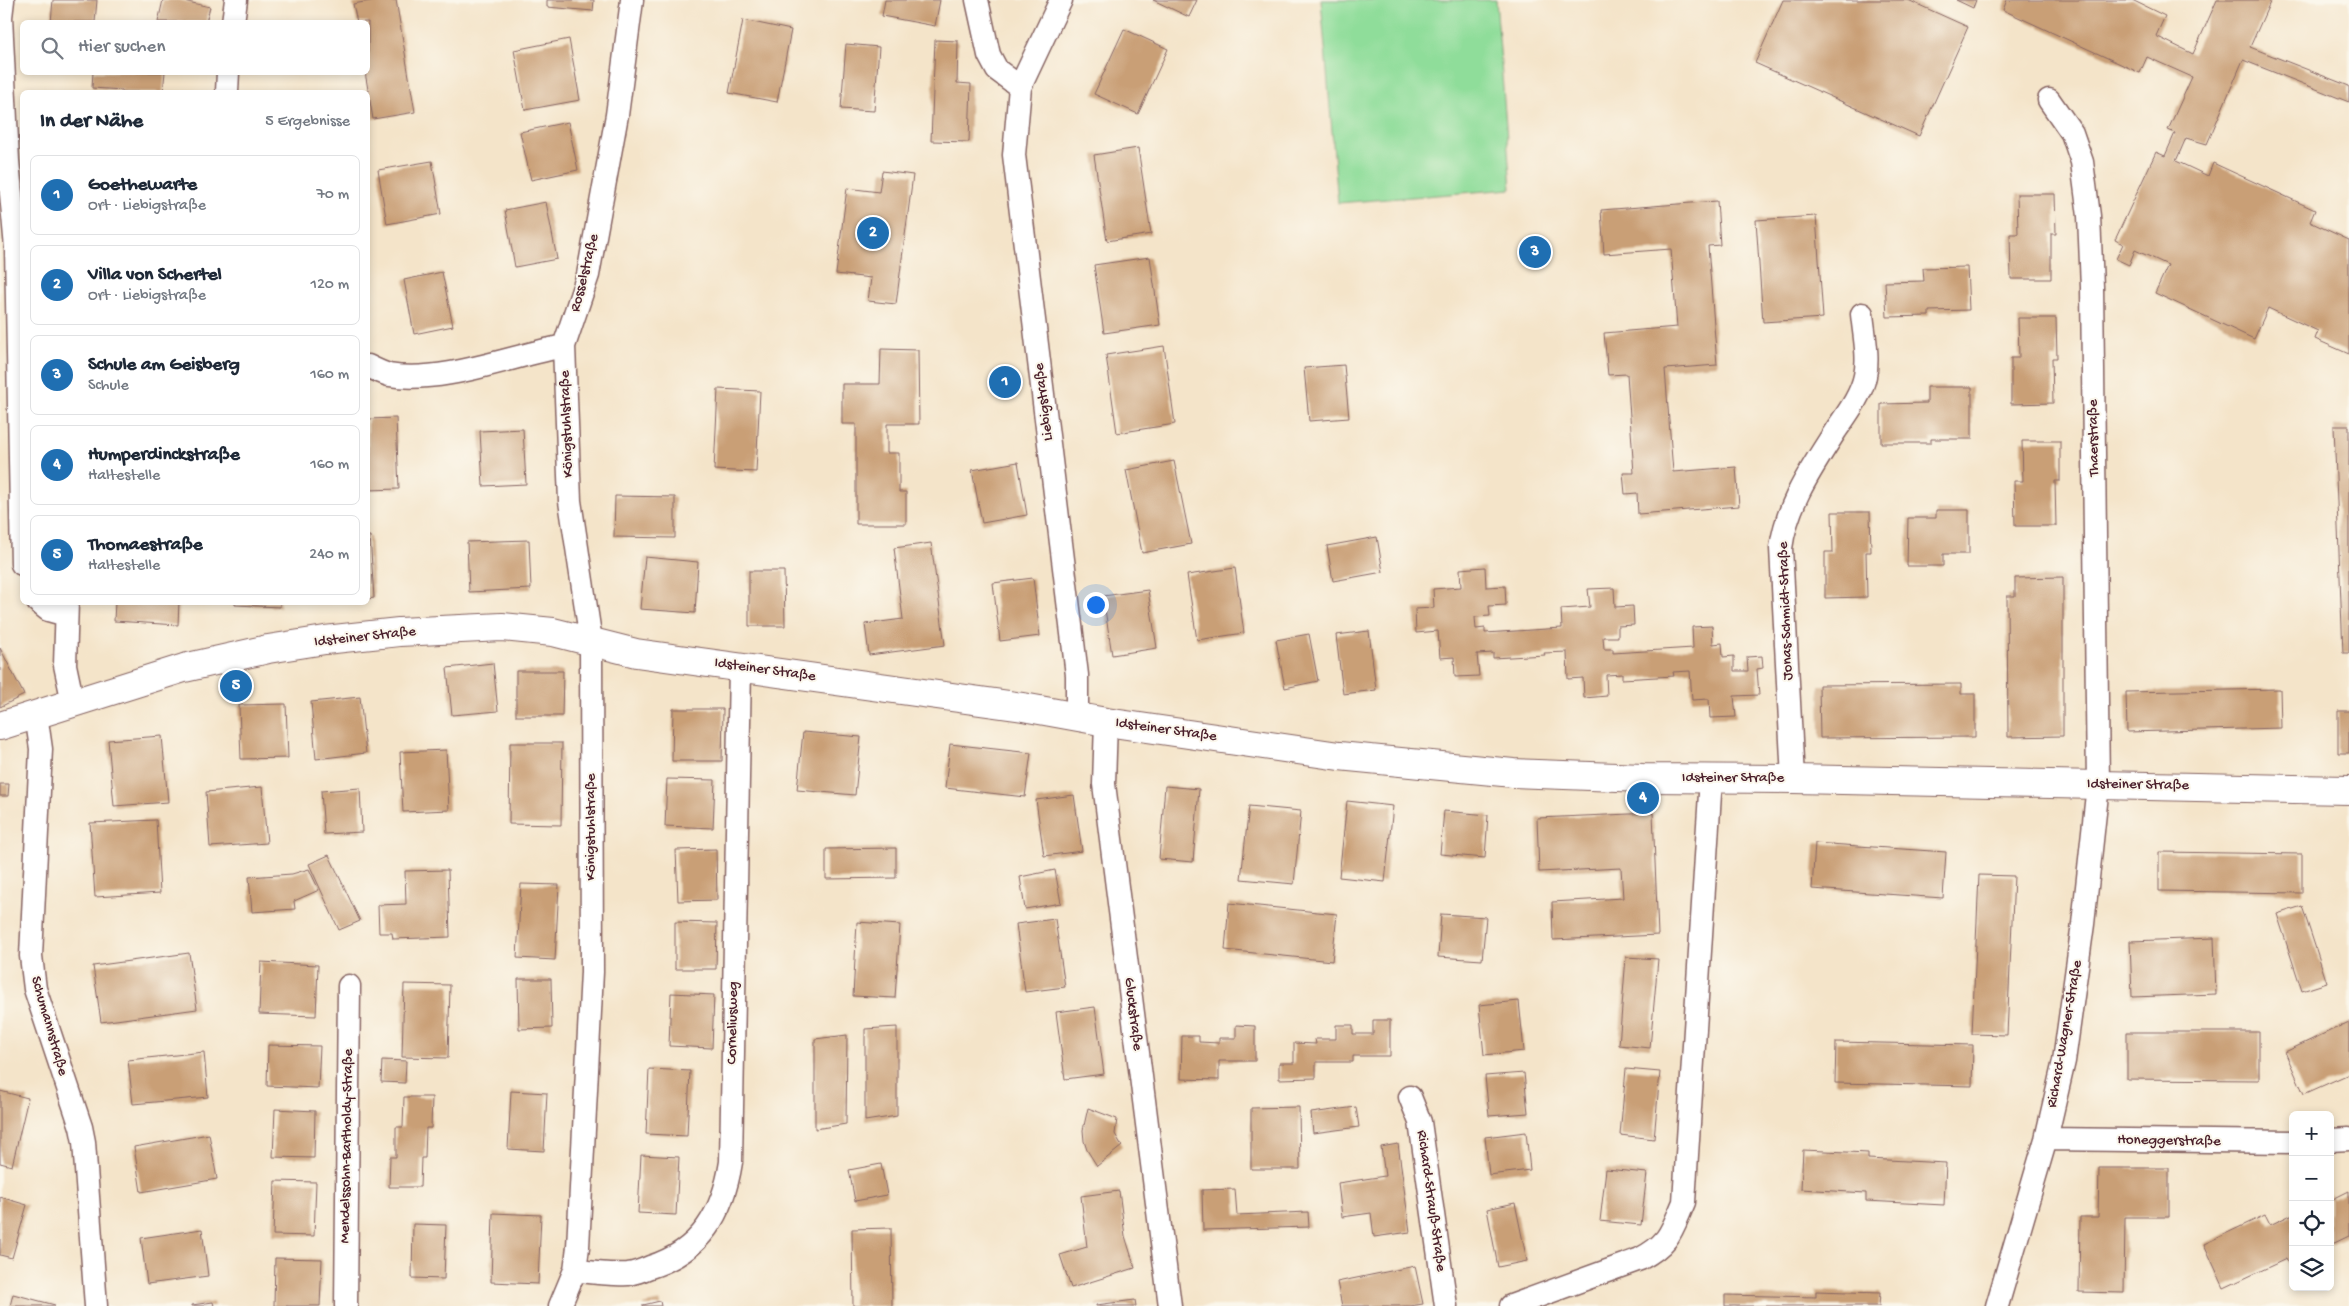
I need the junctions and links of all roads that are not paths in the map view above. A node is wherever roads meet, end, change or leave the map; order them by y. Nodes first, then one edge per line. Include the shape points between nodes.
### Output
1 (3, 0) edge
2 (236, 0) edge
3 (632, 0) edge
4 (977, 0) edge
5 (1061, 0) edge
6 (233, 20) edge
7 (228, 75) edge
8 (1020, 87) junction
9 (226, 90) edge
10 (2049, 100) dead end
11 (4, 163) edge
12 (1862, 314) dead end
13 (564, 346) junction
14 (370, 367) edge
15 (20, 459) edge
16 (42, 605) edge
17 (66, 609) edge
18 (591, 641) junction
19 (740, 667) junction
20 (72, 703) junction
21 (36, 714) junction
22 (1077, 717) junction
23 (1106, 722) junction
24 (0, 726) edge
25 (1711, 778) junction
26 (1793, 779) junction
27 (2098, 784) junction
28 (2349, 790) edge
29 (349, 986) dead end
30 (1410, 1097) dead end
31 (2046, 1139) junction
32 (2349, 1139) edge
33 (2334, 1140) edge
34 (2289, 1142) edge
35 (575, 1270) junction
36 (96, 1306) edge
37 (346, 1306) edge
38 (560, 1306) edge
39 (1170, 1306) edge
40 (1446, 1306) edge
41 (1511, 1306) edge
42 (1997, 1306) edge

1 - 11 street
2 - 6 street
3 - 13 street, Rosselstraße via 617,115 588,275
4 - 8 street via 989,55 997,70
5 - 8 street, Liebigstraße
7 - 9 street
8 - 22 street, Liebigstraße via 1014,155 1077,675
10 - 27 street, Thaerstraße via 2078,147 2090,216
11 - 15 street via 16,248
12 - 26 street, Jonas-Schmidt-Straße via 1865,376 1852,406 1807,476 1789,512 1781,548
13 - 14 street via 445,374 388,374
13 - 18 street, Königstuhlstraße via 570,501
16 - 17 street via 48,610
17 - 20 street via 65,665
18 - 19 street, Idsteiner Straße via 636,653
18 - 20 street, Idsteiner Straße via 552,632 502,627 399,632 324,640 184,668
18 - 35 street, Königstuhlstraße via 592,972
19 - 22 street, Idsteiner Straße
19 - 35 street, Corneliusweg via 731,1162 727,1186 704,1232 678,1256 631,1274
20 - 21 street, Idsteiner Straße
21 - 24 street, Idsteiner Straße
21 - 36 street, Schumannstraße via 41,749 30,956 35,989 82,1135
22 - 23 street, Idsteiner Straße
23 - 25 street, Idsteiner Straße via 1424,765 1567,776
23 - 39 street, Gluckstraße via 1104,784
25 - 26 street, Idsteiner Straße
25 - 41 street via 1684,1202 1670,1235 1658,1249 1640,1259
26 - 27 street, Idsteiner Straße
27 - 28 street, Idsteiner Straße
27 - 31 street, Richard-Wagner-Straße via 2064,1061
29 - 37 street, Mendelssohn-Bartholdy-Straße
30 - 40 street, Richard-Strauß-Straße via 1420,1122
31 - 34 street, Honeggerstraße
31 - 42 street, Richard-Wagner-Straße
32 - 33 street
35 - 38 street, Königstuhlstraße

